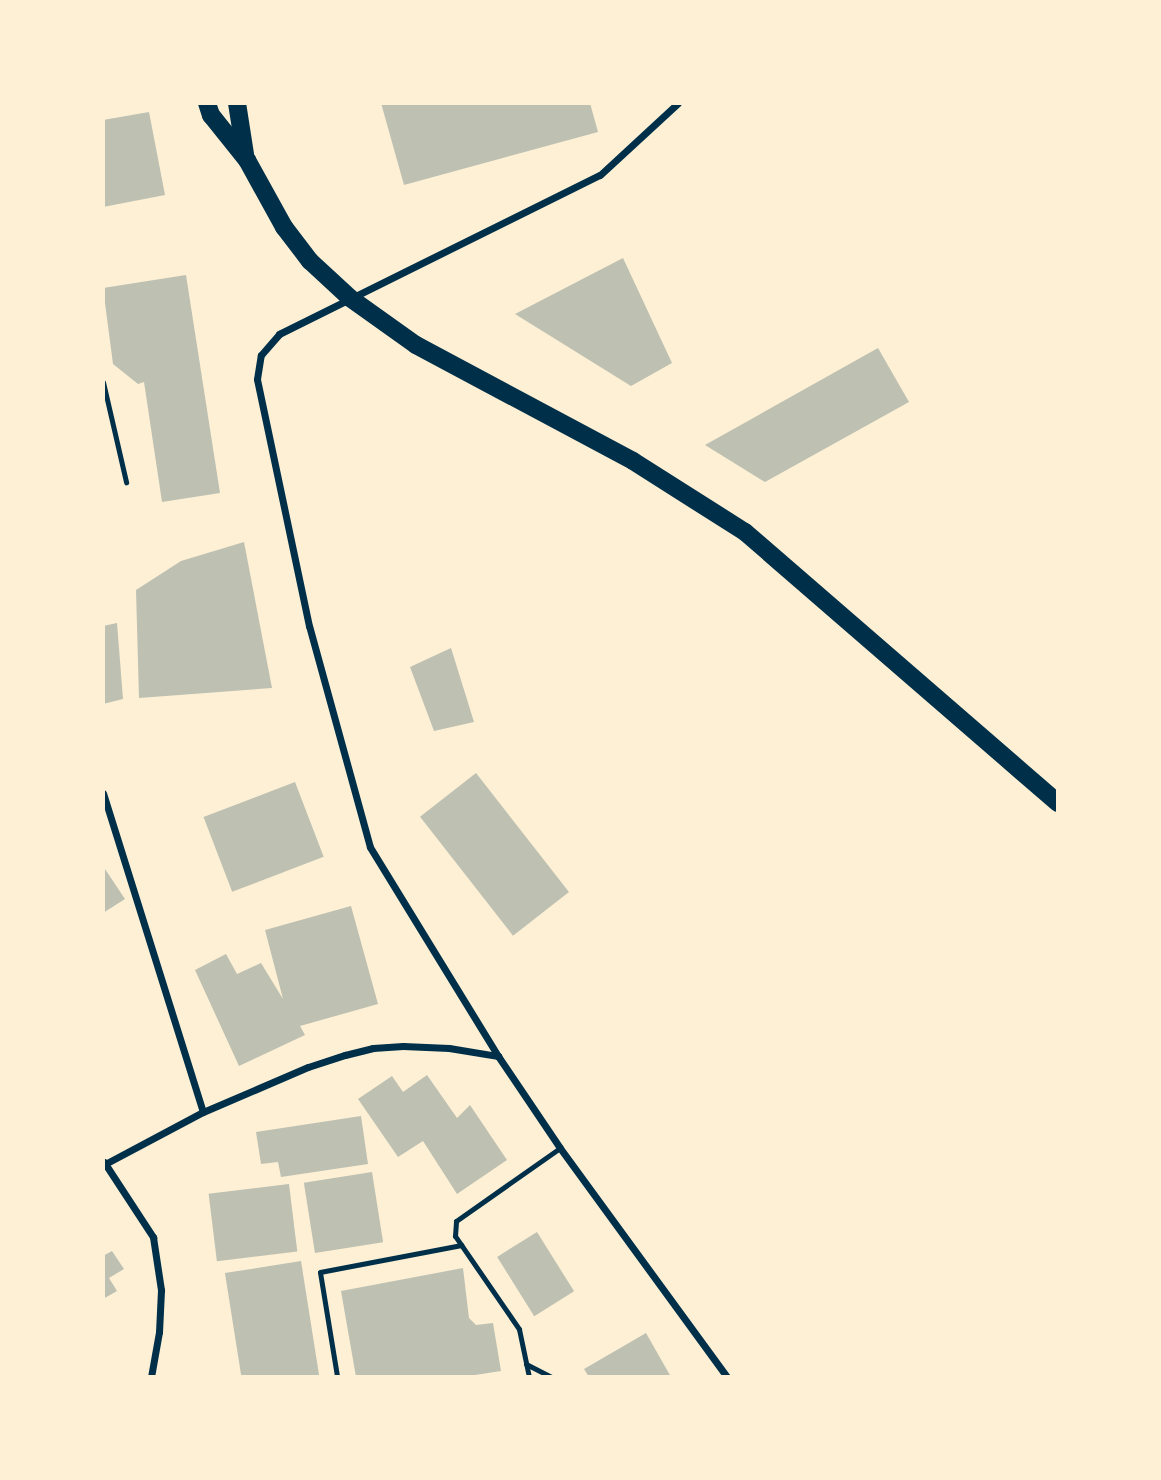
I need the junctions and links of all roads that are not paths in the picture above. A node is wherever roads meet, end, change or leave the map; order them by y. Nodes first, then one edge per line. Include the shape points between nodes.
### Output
1 (206, 103) edge
2 (237, 103) edge
3 (678, 103) edge
4 (247, 160) junction
5 (349, 298) junction
6 (103, 382) edge
7 (126, 482) dead end
8 (103, 793) edge
9 (1058, 803) edge
10 (498, 1056) junction
11 (203, 1112) junction
12 (560, 1148) junction
13 (104, 1163) edge
14 (461, 1245) junction
15 (526, 1364) junction
16 (337, 1376) edge
17 (151, 1377) edge
18 (529, 1377) edge
19 (551, 1377) edge
20 (727, 1377) edge

1 - 4 main road
2 - 4 main road
3 - 5 street via 600,175
4 - 5 main road via 284,227 310,261
5 - 9 main road via 416,345 633,461 745,532
5 - 10 street via 278,334 261,355 257,379 309,626 370,847
6 - 7 lane
8 - 11 street
10 - 11 street via 449,1048 373,1048 308,1067
10 - 12 street
11 - 13 street
12 - 14 lane via 456,1221 455,1236
12 - 20 street
13 - 17 street via 153,1237 161,1290
14 - 15 lane via 519,1329
14 - 16 lane via 320,1272
15 - 18 lane
15 - 19 lane

